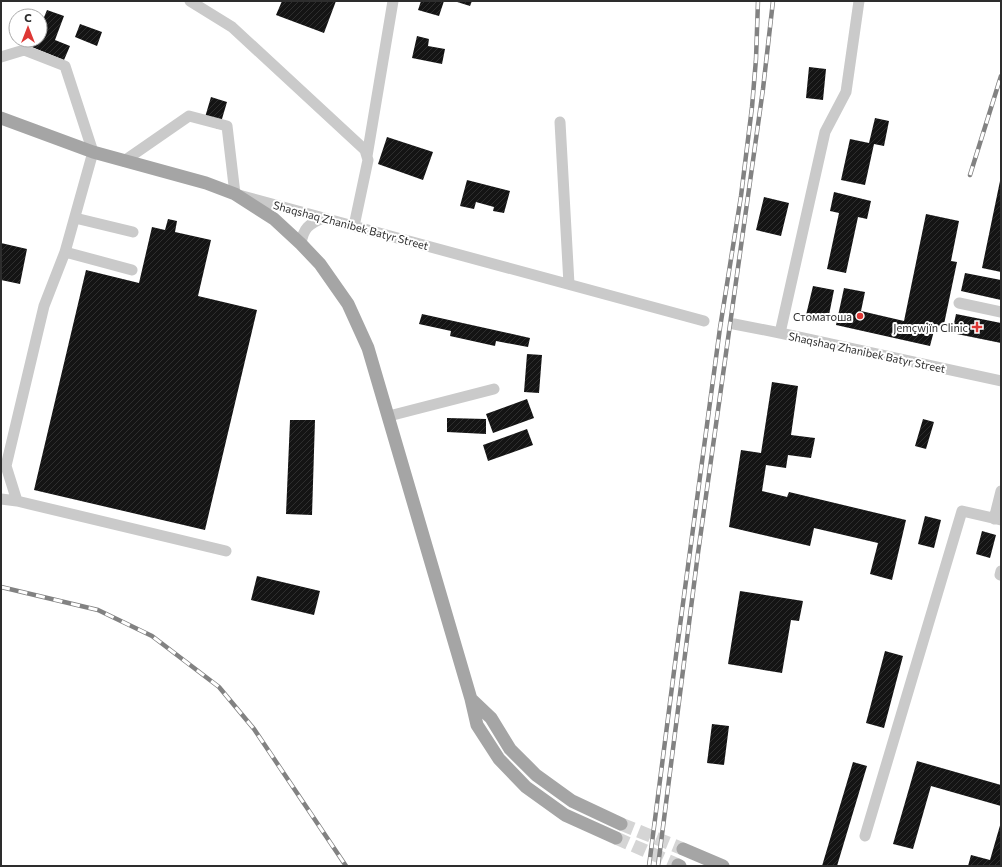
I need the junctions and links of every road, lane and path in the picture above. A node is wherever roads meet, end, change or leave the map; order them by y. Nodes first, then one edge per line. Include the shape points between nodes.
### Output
1 (190, 1) edge
2 (393, 1) edge
3 (859, 1) edge
4 (1, 57) edge
5 (1, 118) edge
6 (560, 122) dead end
7 (93, 152) junction
8 (367, 156) junction
9 (124, 161) junction
10 (235, 194) junction
11 (75, 218) junction
12 (323, 218) junction
13 (354, 226) junction
14 (133, 232) dead end
15 (300, 244) junction
16 (65, 252) junction
17 (132, 270) dead end
18 (568, 284) junction
19 (959, 303) dead end
20 (1001, 312) edge
21 (704, 321) dead end
22 (734, 324) dead end
23 (780, 333) junction
24 (1001, 381) edge
25 (494, 389) dead end
26 (389, 416) junction
27 (1001, 491) edge
28 (1, 499) edge
29 (17, 501) junction
30 (998, 520) edge
31 (226, 551) dead end
32 (471, 699) junction
33 (621, 824) tunnel mouth
34 (865, 836) dead end
35 (616, 838) tunnel mouth
36 (683, 849) tunnel mouth
37 (723, 866) edge

1 - 8 street via 232,27 365,150
2 - 8 street
3 - 23 street via 846,92 825,132
4 - 7 street via 24,50 65,66
5 - 7 main road, Shaqshaq Zhanibek Batyr Street
6 - 18 street
7 - 9 main road, Shaqshaq Zhanibek Batyr Street
7 - 11 street
8 - 13 street
9 - 10 main road, Shaqshaq Zhanibek Batyr Street via 206,183
9 - 10 street via 189,116 227,126
10 - 12 street, Shaqshaq Zhanibek Batyr Street
10 - 15 main road via 274,219
11 - 14 street
11 - 16 street
12 - 13 street, Shaqshaq Zhanibek Batyr Street
12 - 15 street via 311,223 305,230
13 - 18 street, Shaqshaq Zhanibek Batyr Street
15 - 26 main road via 320,264 348,304 368,348
16 - 17 street
16 - 29 street via 44,306 6,466
18 - 21 street, Shaqshaq Zhanibek Batyr Street
19 - 20 street
22 - 23 street, Shaqshaq Zhanibek Batyr Street
23 - 24 street, Shaqshaq Zhanibek Batyr Street
25 - 26 street
26 - 32 main road
27 - 30 street
28 - 29 street
29 - 31 street
30 - 34 street via 962,511
32 - 33 main road via 491,718 510,749 536,775 572,801
32 - 35 main road via 477,725 499,759 526,787 565,815
36 - 37 main road

